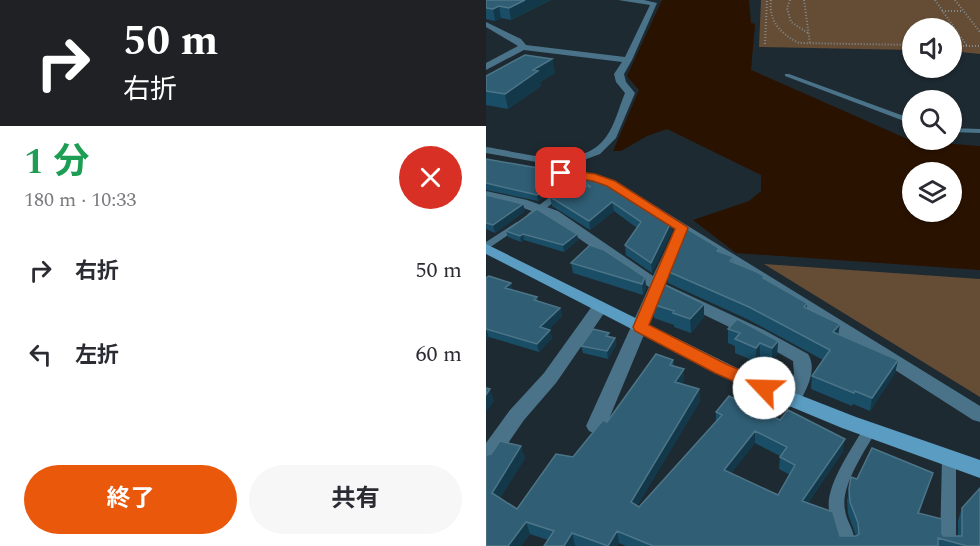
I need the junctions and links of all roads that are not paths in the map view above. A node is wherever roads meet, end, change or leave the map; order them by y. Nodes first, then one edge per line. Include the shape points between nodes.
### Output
1 (621, 0) edge
2 (486, 24) edge
3 (523, 47) junction
4 (628, 60) junction
5 (486, 67) edge
6 (787, 75) dead end
7 (902, 118) edge
8 (962, 130) edge
9 (980, 131) edge
10 (486, 150) edge
11 (486, 160) edge
12 (581, 176) junction
13 (486, 195) edge
14 (539, 209) junction
15 (682, 228) junction
16 (486, 247) edge
17 (657, 286) junction
18 (601, 306) junction
19 (641, 327) junction
20 (791, 400) junction
21 (980, 415) edge
22 (596, 426) edge
23 (869, 431) junction
24 (949, 458) junction
25 (486, 459) edge
26 (980, 469) edge
27 (846, 546) edge
28 (948, 546) edge

1 - 4 street via 654,3
2 - 3 street
3 - 4 street
3 - 5 street
4 - 10 street via 619,74 630,93 610,138 596,152 565,163
6 - 7 lane
8 - 9 lane
11 - 12 street
12 - 14 lane
12 - 15 street via 611,184
13 - 14 street
14 - 16 lane
14 - 17 street
15 - 17 street
15 - 21 street
16 - 18 street
17 - 19 street
17 - 20 street via 802,358 803,374
18 - 19 street
18 - 25 street
19 - 20 street
19 - 22 street
20 - 23 street
23 - 24 street
23 - 27 lane via 837,494
24 - 26 street
24 - 28 lane

